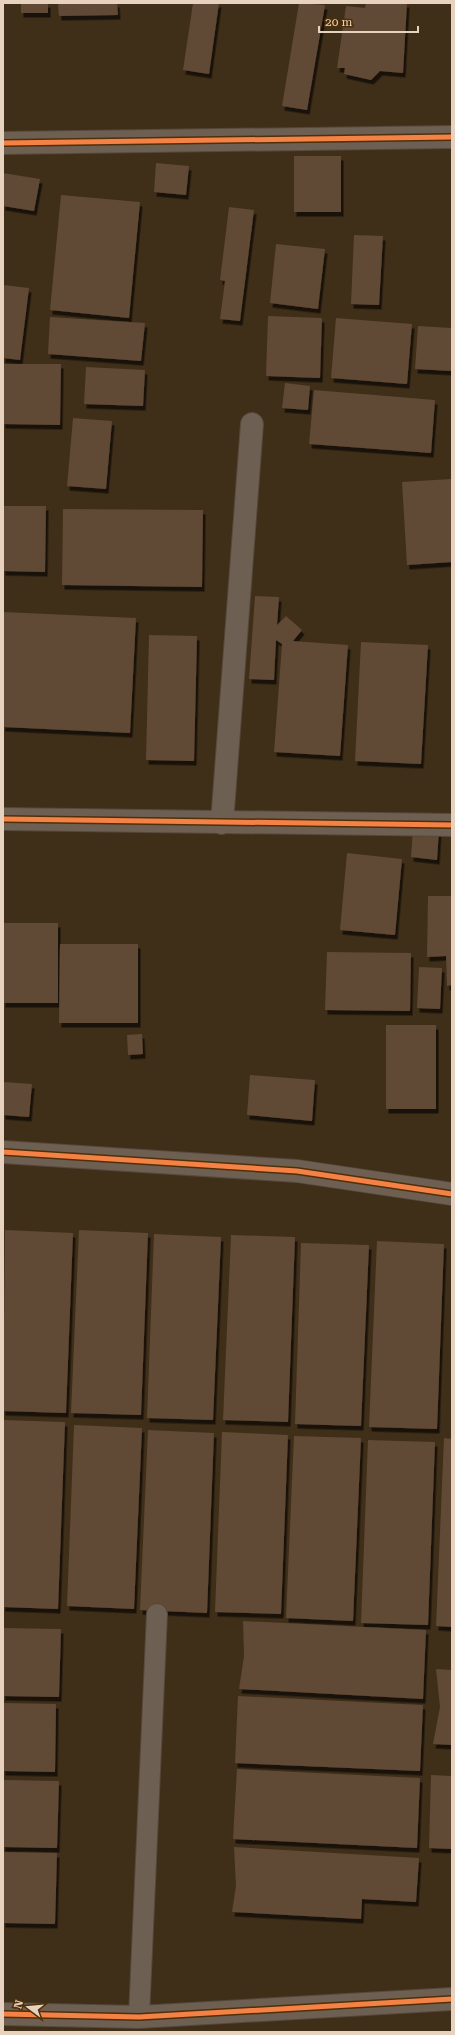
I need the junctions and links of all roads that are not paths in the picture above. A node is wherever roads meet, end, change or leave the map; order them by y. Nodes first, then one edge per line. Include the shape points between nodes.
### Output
1 (452, 137) edge
2 (3, 143) edge
3 (252, 424) dead end
4 (3, 818) edge
5 (222, 823) junction
6 (452, 825) edge
7 (3, 1152) edge
8 (452, 1194) edge
9 (157, 1614) dead end
10 (452, 1999) edge
11 (3, 2014) edge
12 (139, 2017) junction

1 - 2 street
3 - 5 street
4 - 5 street
5 - 6 street
7 - 8 street via 297,1171
9 - 12 lane
10 - 12 street
11 - 12 street

